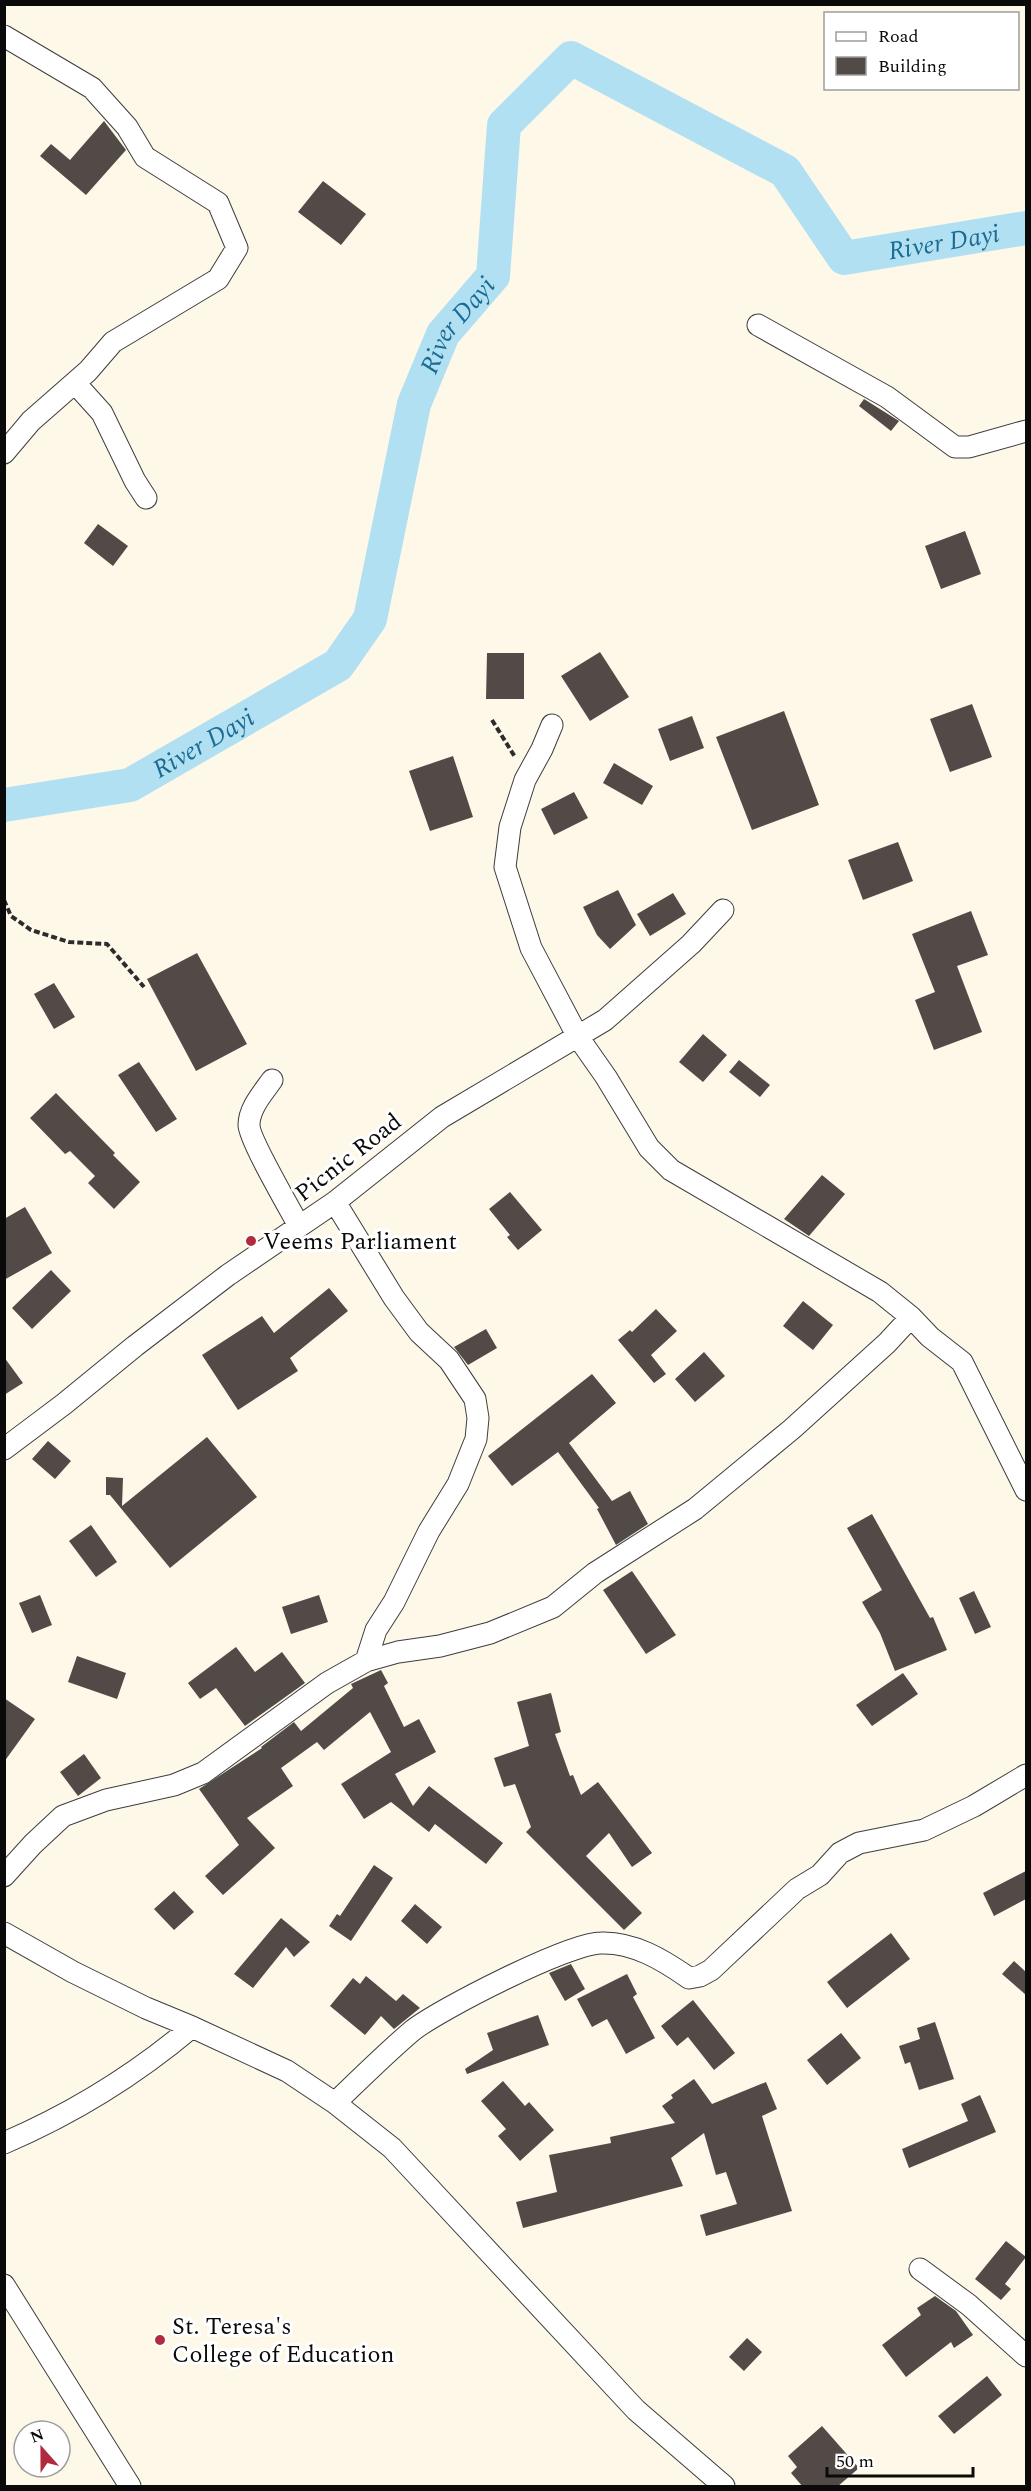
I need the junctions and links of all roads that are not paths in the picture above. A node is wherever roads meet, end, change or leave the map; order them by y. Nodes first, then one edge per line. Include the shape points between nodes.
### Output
1 (4, 36) edge
2 (758, 325) dead end
3 (75, 383) junction
4 (1026, 431) edge
5 (4, 453) edge
6 (146, 498) dead end
7 (552, 725) dead end
8 (723, 910) dead end
9 (578, 1037) junction
10 (272, 1080) dead end
11 (335, 1202) junction
12 (299, 1226) junction
13 (911, 1317) junction
14 (4, 1449) edge
15 (1026, 1490) edge
16 (366, 1661) junction
17 (1026, 1775) edge
18 (4, 1876) edge
19 (4, 1933) edge
20 (192, 2026) junction
21 (335, 2103) junction
22 (4, 2144) edge
23 (921, 2269) dead end
24 (4, 2285) edge
25 (1026, 2356) edge
26 (130, 2487) edge
27 (724, 2487) edge

1 - 3 street via 92,88 126,127 145,157 218,203 237,248 218,279 113,342
2 - 4 street via 887,397 955,447 969,447
3 - 5 street via 31,421
3 - 6 street via 102,413
7 - 9 street via 525,780 510,827 505,867 531,948
8 - 9 street, Picnic Road via 691,944 605,1020
9 - 11 street, Picnic Road via 441,1117
9 - 13 street via 649,1148 671,1170 880,1292
10 - 12 street via 254,1105 248,1126
11 - 12 street, Picnic Road
11 - 16 street via 394,1298 419,1332 449,1360 475,1399 478,1418 476,1439 458,1484 376,1630
12 - 14 street, Picnic Road via 219,1282
13 - 15 street via 962,1362
13 - 16 street via 792,1429 695,1509 595,1573 553,1606 490,1634
16 - 18 street via 327,1683 203,1773 63,1816
17 - 21 street via 924,1830 859,1843 840,1853 820,1875 797,1889 700,1976 689,1978 652,1954 623,1944 600,1942 564,1952 413,2030
19 - 20 street via 83,1977
20 - 21 street via 287,2071
20 - 22 street via 107,2092
21 - 27 street via 392,2148 636,2410
23 - 25 street
24 - 26 street

